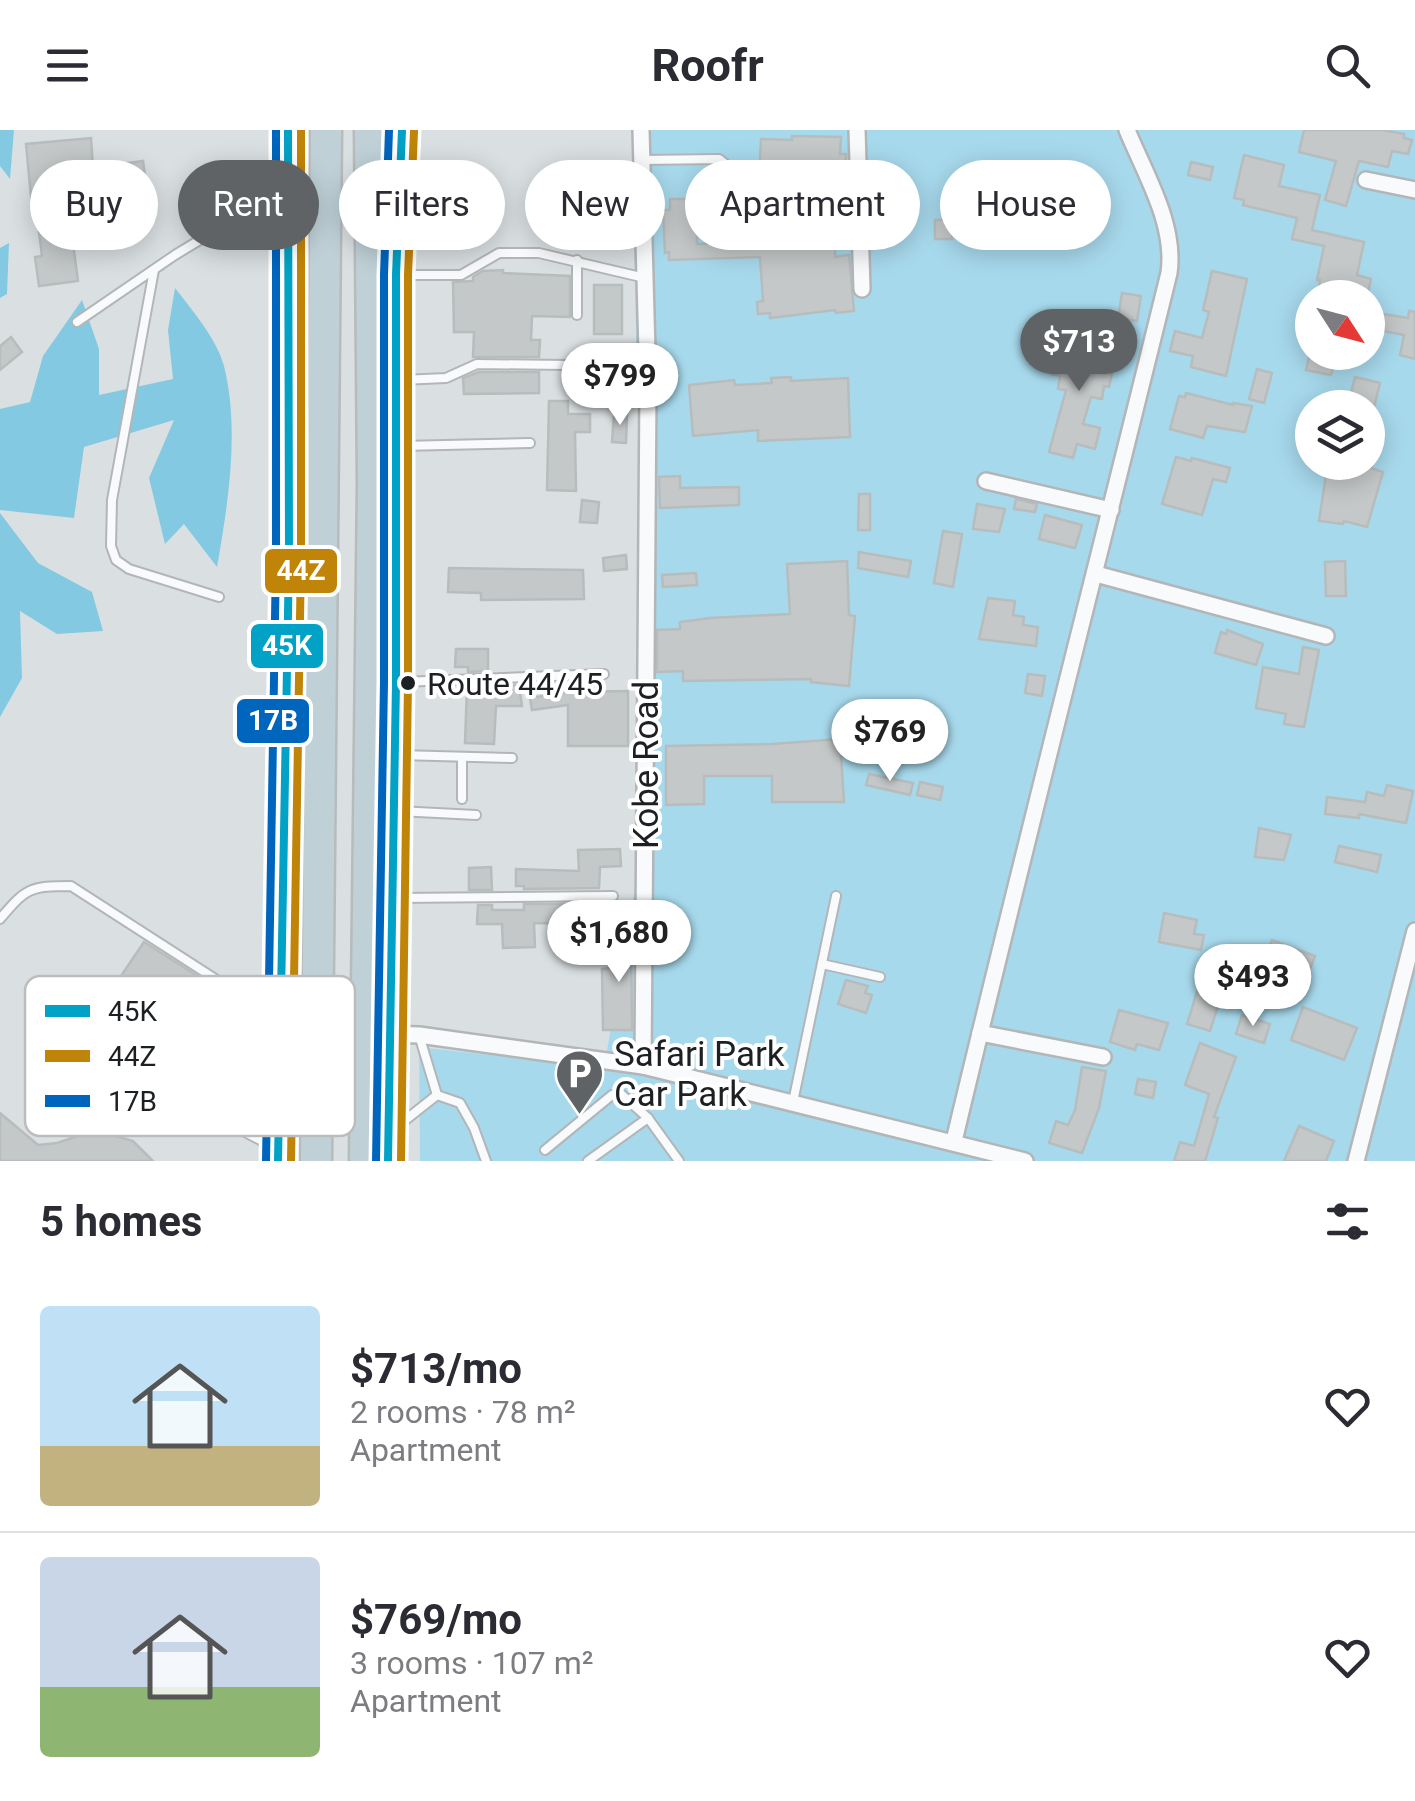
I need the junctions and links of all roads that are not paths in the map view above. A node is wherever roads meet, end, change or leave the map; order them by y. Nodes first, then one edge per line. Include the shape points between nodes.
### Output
1 (288, 130) edge
2 (326, 130) edge
3 (370, 130) edge
4 (402, 130) edge
5 (641, 130) edge
6 (857, 130) edge
7 (1127, 130) edge
8 (288, 160) edge
9 (642, 160) joint
10 (720, 160) edge
11 (1366, 180) dead end
12 (1415, 190) edge
13 (186, 250) edge
14 (288, 250) edge
15 (644, 250) edge
16 (577, 260) junction
17 (154, 270) junction
18 (396, 275) junction
19 (645, 278) junction
20 (862, 289) dead end
21 (577, 315) dead end
22 (77, 322) dead end
23 (647, 366) junction
24 (396, 380) junction
25 (384, 441) junction
26 (530, 443) dead end
27 (986, 482) dead end
28 (397, 497) joint
29 (1111, 510) junction
30 (1096, 574) junction
31 (219, 597) dead end
32 (1326, 636) dead end
33 (604, 674) dead end
34 (396, 682) junction
35 (395, 755) junction
36 (462, 757) junction
37 (512, 758) dead end
38 (462, 798) dead end
39 (394, 811) junction
40 (476, 816) dead end
41 (613, 896) dead end
42 (836, 896) dead end
43 (392, 898) junction
44 (0, 918) edge
45 (1415, 931) edge
46 (822, 964) junction
47 (211, 976) edge
48 (280, 976) edge
49 (318, 976) edge
50 (880, 977) dead end
51 (980, 1032) junction
52 (390, 1034) junction
53 (419, 1035) junction
54 (1103, 1056) dead end
55 (643, 1066) junction
56 (437, 1095) junction
57 (794, 1102) junction
58 (648, 1118) junction
59 (249, 1136) edge
60 (316, 1136) edge
61 (387, 1136) junction
62 (954, 1141) junction
63 (544, 1150) dead end
64 (278, 1155) edge
65 (676, 1160) edge
66 (316, 1161) edge
67 (365, 1161) edge
68 (388, 1161) edge
69 (486, 1161) edge
70 (588, 1161) edge
71 (1025, 1161) edge
72 (1356, 1161) edge

1 - 8 main road
2 - 49 highway
3 - 25 highway
4 - 18 main road
5 - 9 street, Kobe Road
6 - 20 street
7 - 29 street via 1166,224 1171,259
9 - 10 lane
11 - 12 street
13 - 17 lane
14 - 48 main road via 290,558
15 - 19 street, Kobe Road
16 - 18 lane via 499,252 461,275
16 - 19 lane
16 - 21 lane
17 - 22 lane
17 - 31 lane via 112,500 111,546 129,569
18 - 24 main road
19 - 23 street, Kobe Road
23 - 24 lane via 477,364 446,378
23 - 55 street, Kobe Road
24 - 25 main road
25 - 26 lane
25 - 28 highway
25 - 67 highway
27 - 29 street
28 - 34 main road
29 - 30 street
30 - 32 street
30 - 51 street
33 - 34 lane
34 - 35 main road
35 - 36 lane
35 - 39 main road
36 - 37 lane
36 - 38 lane
39 - 40 lane
39 - 43 main road
41 - 43 lane
42 - 46 lane
43 - 52 main road
44 - 47 lane via 22,892 71,886
45 - 72 street
46 - 50 lane
46 - 57 lane
51 - 54 street
51 - 62 street
52 - 53 street
52 - 61 main road
53 - 55 street
53 - 56 lane
55 - 57 street
56 - 61 lane
56 - 69 lane via 460,1103
57 - 62 street
58 - 63 lane via 630,1099 612,1095
58 - 65 lane
58 - 70 lane
59 - 64 lane
60 - 66 highway
61 - 68 main road
62 - 71 street

